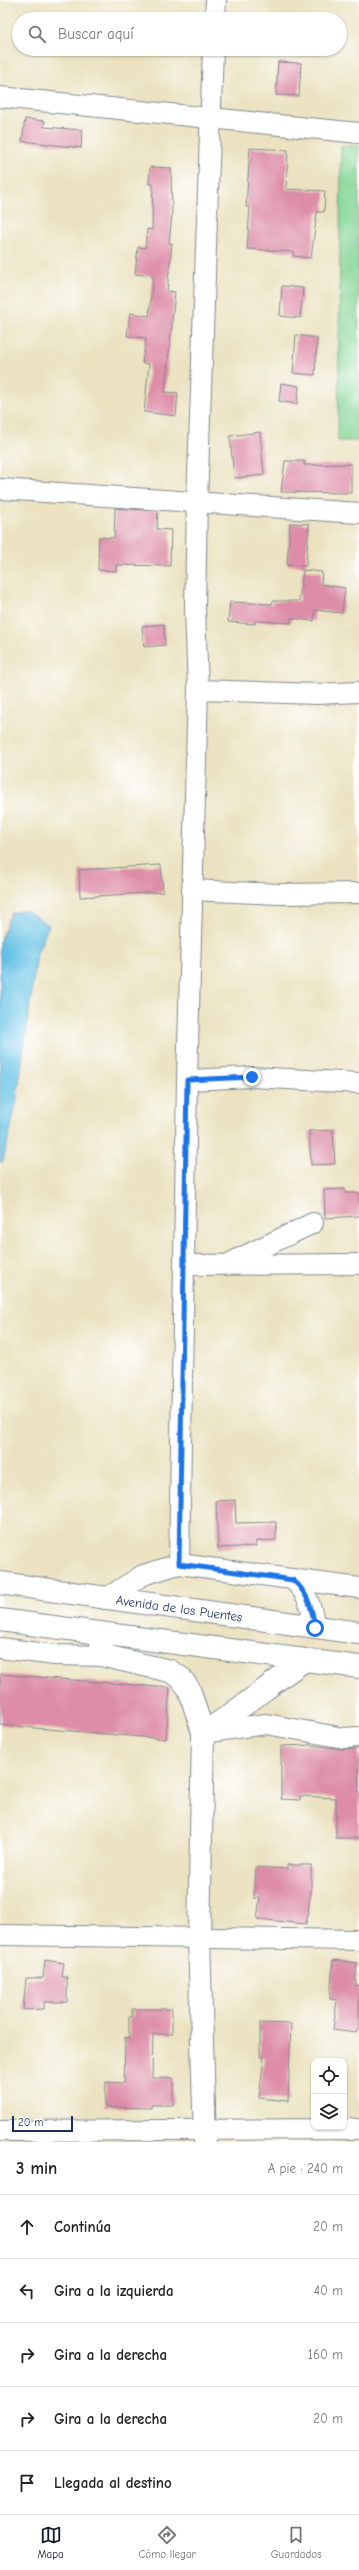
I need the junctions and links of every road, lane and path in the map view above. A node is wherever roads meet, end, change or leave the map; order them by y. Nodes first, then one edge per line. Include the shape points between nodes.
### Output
1 (216, 0) edge
2 (215, 12) edge
3 (214, 56) edge
4 (0, 97) edge
5 (210, 118) junction
6 (359, 133) edge
7 (0, 489) edge
8 (197, 502) junction
9 (359, 513) edge
10 (198, 690) junction
11 (359, 692) edge
12 (192, 890) junction
13 (359, 893) edge
14 (187, 1080) junction
15 (359, 1083) edge
16 (313, 1223) dead end
17 (228, 1264) junction
18 (359, 1264) edge
19 (184, 1266) junction
20 (179, 1564) junction
21 (293, 1580) junction
22 (0, 1583) edge
23 (359, 1588) edge
24 (105, 1599) junction
25 (0, 1620) edge
26 (315, 1628) junction
27 (100, 1633) junction
28 (359, 1634) edge
29 (0, 1648) edge
30 (105, 1656) junction
31 (305, 1660) junction
32 (359, 1667) edge
33 (203, 1733) junction
34 (359, 1737) edge
35 (0, 1935) edge
36 (199, 1938) junction
37 (359, 1940) edge
38 (359, 2129) edge
39 (0, 2131) edge
40 (204, 2137) edge

1 - 2 street
3 - 5 street
4 - 5 street
5 - 6 street
5 - 8 street
7 - 8 street
8 - 9 street
8 - 10 street via 195,608
10 - 11 street via 317,694
10 - 12 street
12 - 13 street via 279,894
12 - 14 street
14 - 15 street via 252,1077
14 - 19 street
16 - 17 street
17 - 18 street
17 - 19 street
19 - 20 street
20 - 21 street
20 - 24 street via 143,1575
21 - 23 street
21 - 26 street via 304,1589 312,1609
22 - 24 main road, Avenida de los Puentes
24 - 26 main road, Avenida de los Puentes
25 - 27 main road
26 - 28 main road, Avenida de los Puentes
27 - 30 main road
27 - 31 main road
29 - 30 street via 55,1655
30 - 33 main road via 170,1671 181,1678 189,1689
31 - 32 main road
31 - 33 main road via 265,1687 237,1712
33 - 34 street via 266,1724 344,1738
33 - 36 main road
35 - 36 street
36 - 37 street
36 - 40 main road
38 - 40 street
39 - 40 street

